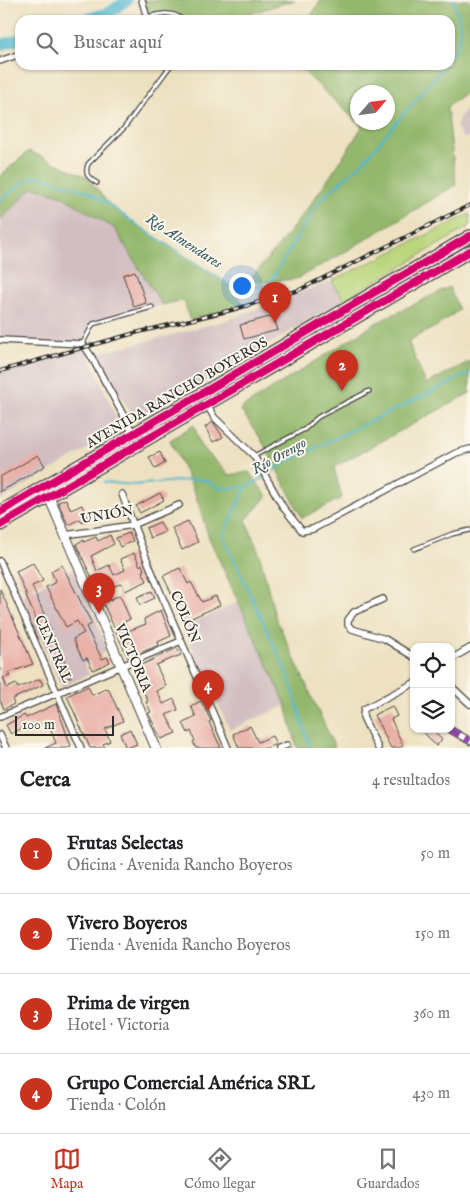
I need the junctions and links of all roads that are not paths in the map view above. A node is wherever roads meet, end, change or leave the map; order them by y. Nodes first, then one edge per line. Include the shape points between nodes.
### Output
1 (142, 0) edge
2 (144, 15) edge
3 (159, 15) edge
4 (177, 15) edge
5 (15, 56) edge
6 (0, 60) edge
7 (167, 70) edge
8 (98, 183) dead end
9 (470, 236) edge
10 (470, 251) edge
11 (152, 307) dead end
12 (0, 340) edge
13 (83, 344) junction
14 (369, 391) dead end
15 (206, 405) junction
16 (133, 433) junction
17 (470, 449) edge
18 (254, 456) junction
19 (122, 494) dead end
20 (49, 497) junction
21 (179, 505) dead end
22 (0, 512) edge
23 (0, 525) edge
24 (133, 525) junction
25 (470, 530) edge
26 (65, 535) junction
27 (414, 549) dead end
28 (0, 561) edge
29 (383, 599) dead end
30 (181, 640) junction
31 (470, 648) edge
32 (410, 654) edge
33 (455, 657) edge
34 (121, 666) junction
35 (410, 685) edge
36 (453, 688) edge
37 (58, 692) junction
38 (470, 704) edge
39 (0, 717) edge
40 (455, 732) edge
41 (0, 735) edge
42 (470, 741) edge
43 (286, 745) dead end
44 (6, 748) edge
45 (82, 748) edge
46 (156, 748) edge
47 (228, 748) edge
48 (280, 748) edge
49 (378, 748) edge

1 - 2 street
3 - 4 lane
5 - 6 street
7 - 8 lane via 124,128 88,164 87,177
9 - 16 highway, AVENIDA RANCHO BOYEROS
10 - 15 highway, AVENIDA RANCHO BOYEROS
11 - 13 lane via 93,324
12 - 13 street
13 - 16 street
14 - 18 lane
15 - 18 street
15 - 20 highway, AVENIDA RANCHO BOYEROS
16 - 22 highway, AVENIDA RANCHO BOYEROS
17 - 18 street via 456,453 307,531 302,531 283,507
19 - 24 street, COLÓN
20 - 23 highway, AVENIDA RANCHO BOYEROS
20 - 26 street, VICTORIA
21 - 24 street, UNIÓN
24 - 26 street, UNIÓN
24 - 30 street, COLÓN
25 - 27 lane
26 - 34 street, VICTORIA
28 - 37 street, CENTRAL
29 - 32 street via 354,612 348,625 385,638
30 - 34 street
30 - 47 street, COLÓN
31 - 33 street
34 - 37 street
34 - 46 street, VICTORIA
35 - 49 street via 364,709 362,717
36 - 38 street
37 - 39 street
37 - 45 street, CENTRAL
40 - 42 street
41 - 44 street
43 - 48 street

